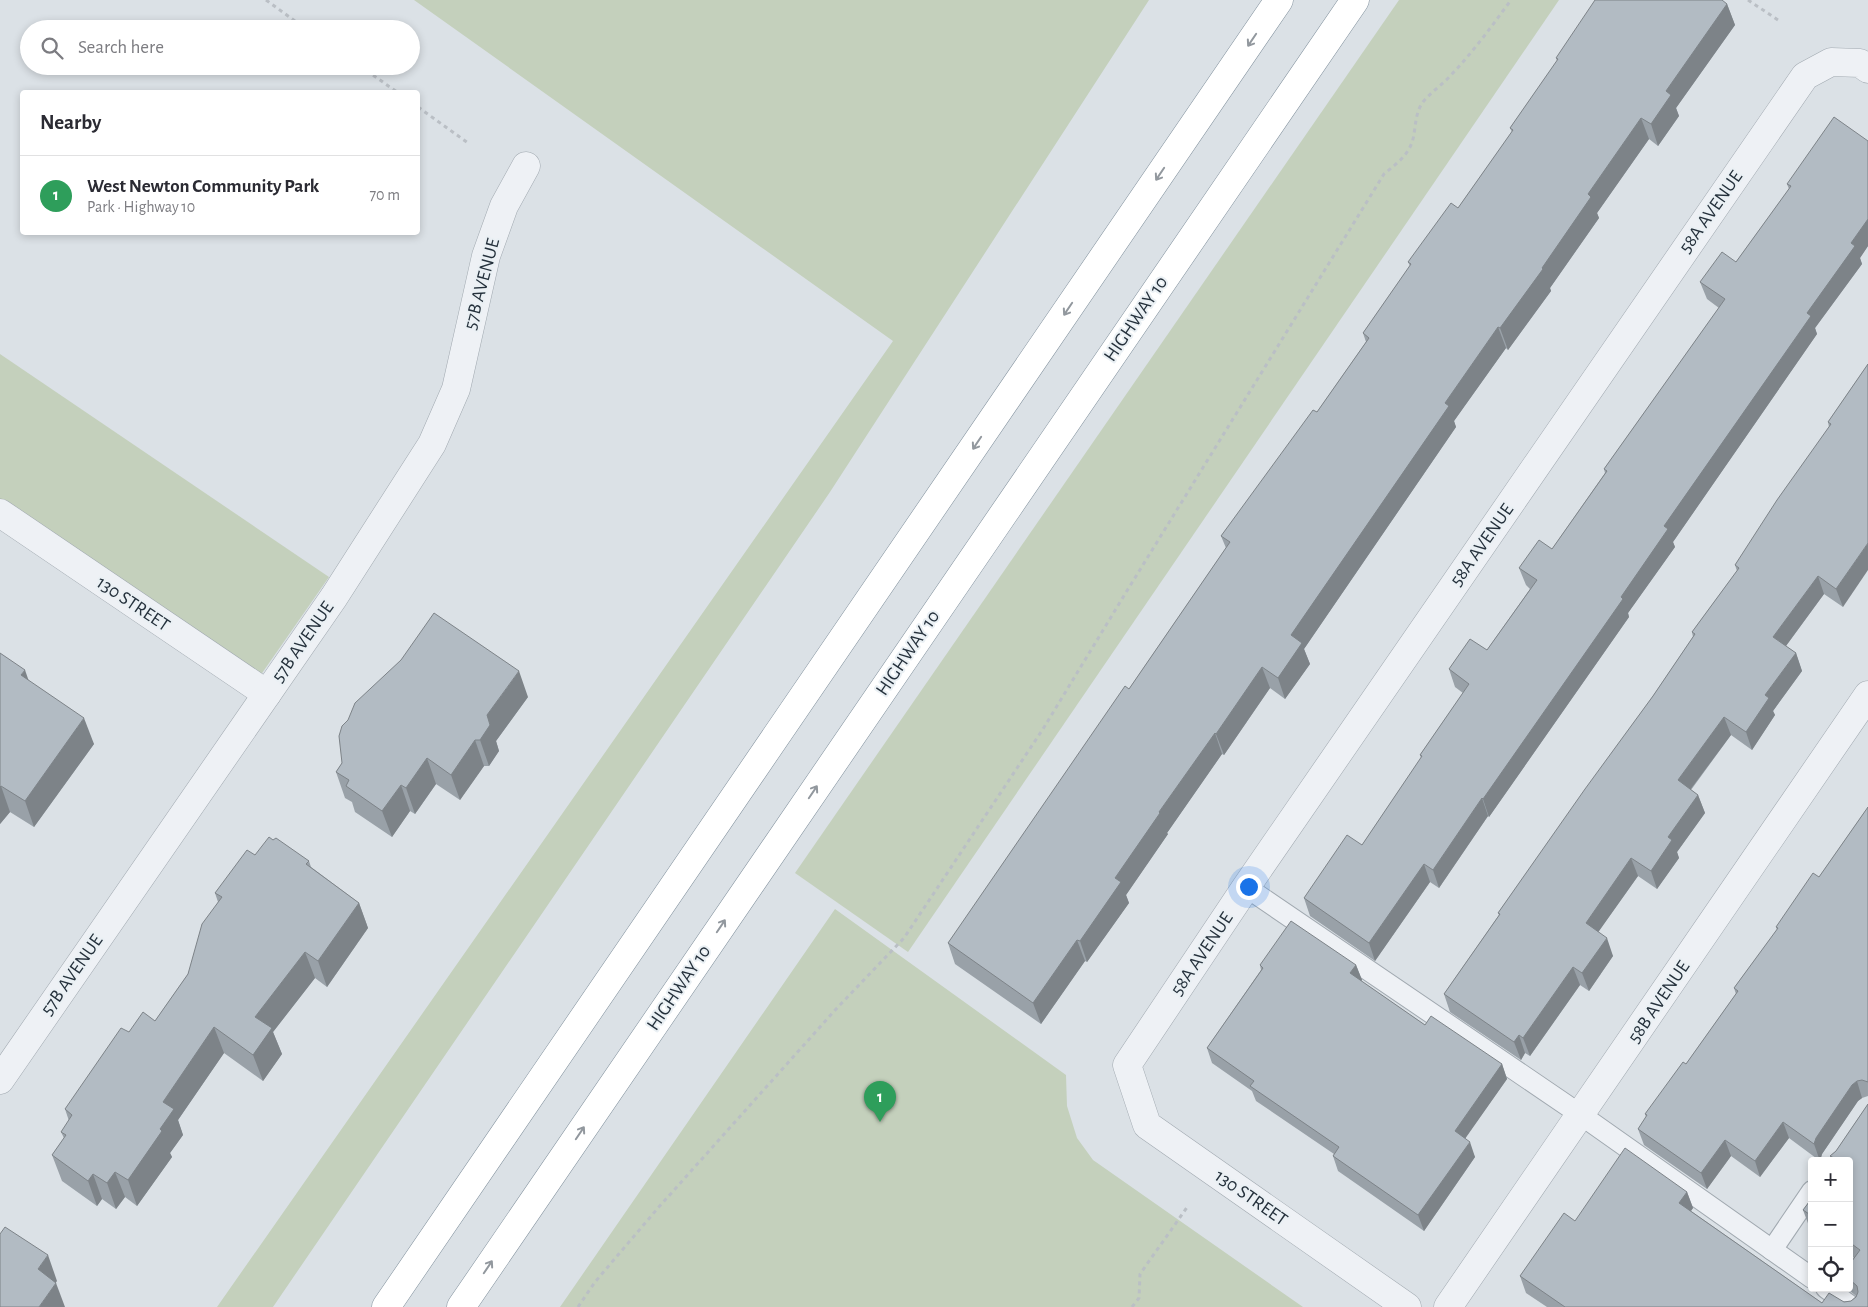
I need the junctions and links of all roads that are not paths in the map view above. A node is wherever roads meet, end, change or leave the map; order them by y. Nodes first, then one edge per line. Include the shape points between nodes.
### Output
1 (1279, 0) edge
2 (1355, 0) edge
3 (1864, 66) edge
4 (526, 166) dead end
5 (0, 513) edge
6 (266, 694) junction
7 (1868, 695) edge
8 (1246, 887) junction
9 (1127, 1065) joint
10 (0, 1080) edge
11 (1581, 1116) junction
12 (1808, 1197) edge
13 (1772, 1250) junction
14 (1808, 1275) edge
15 (1831, 1292) edge
16 (386, 1307) edge
17 (461, 1307) edge
18 (1406, 1307) edge
19 (1448, 1307) edge
20 (1852, 1307) edge

1 -> 16 highway
17 -> 2 highway, HIGHWAY 10
3 - 8 street, 58A AVENUE via 1832,62 1805,76
4 - 6 street, 57B AVENUE via 504,206 486,256 456,389 432,444 334,597
5 - 6 street, 130 STREET
6 - 10 street, 57B AVENUE
7 - 11 street, 58B AVENUE
8 - 9 street, 58A AVENUE
8 - 11 lane
9 - 18 street, 130 STREET via 1147,1125
11 - 13 lane
11 - 19 street, 58B AVENUE
12 - 13 lane
13 - 14 lane
15 - 20 lane

